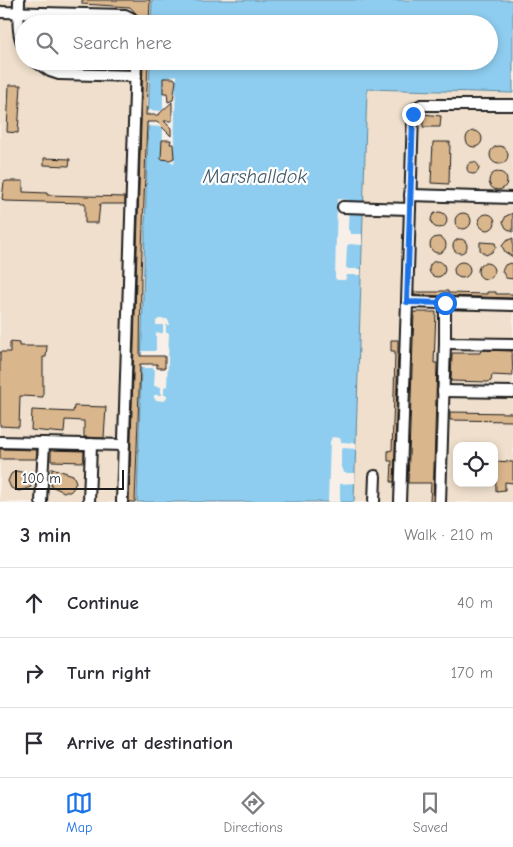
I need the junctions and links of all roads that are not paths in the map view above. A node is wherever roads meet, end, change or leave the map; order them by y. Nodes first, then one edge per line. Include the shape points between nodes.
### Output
1 (19, 0) edge
2 (0, 12) edge
3 (19, 12) junction
4 (125, 15) edge
5 (48, 70) edge
6 (136, 70) edge
7 (136, 76) junction
8 (513, 105) edge
9 (410, 195) junction
10 (513, 198) edge
11 (343, 207) dead end
12 (410, 208) junction
13 (407, 302) junction
14 (445, 303) junction
15 (513, 306) edge
16 (445, 343) junction
17 (513, 344) edge
18 (443, 391) junction
19 (513, 392) edge
20 (0, 442) edge
21 (44, 443) junction
22 (91, 444) junction
23 (124, 445) junction
24 (375, 476) dead end
25 (41, 502) edge
26 (89, 502) edge
27 (122, 502) edge
28 (374, 502) edge
29 (400, 502) edge
30 (440, 502) edge

1 - 3 lane
2 - 3 lane
3 - 4 lane
5 - 7 lane via 59,74
6 - 7 lane
7 - 23 lane
8 - 9 lane via 418,106 413,114
9 - 10 lane
9 - 12 lane
11 - 12 lane
12 - 13 lane
13 - 14 lane
13 - 29 lane
14 - 15 lane
14 - 16 lane
16 - 17 lane
16 - 18 lane
18 - 19 lane
18 - 30 lane
20 - 21 lane
21 - 22 lane
21 - 25 lane
22 - 23 lane
22 - 26 lane
23 - 27 lane
24 - 28 lane

